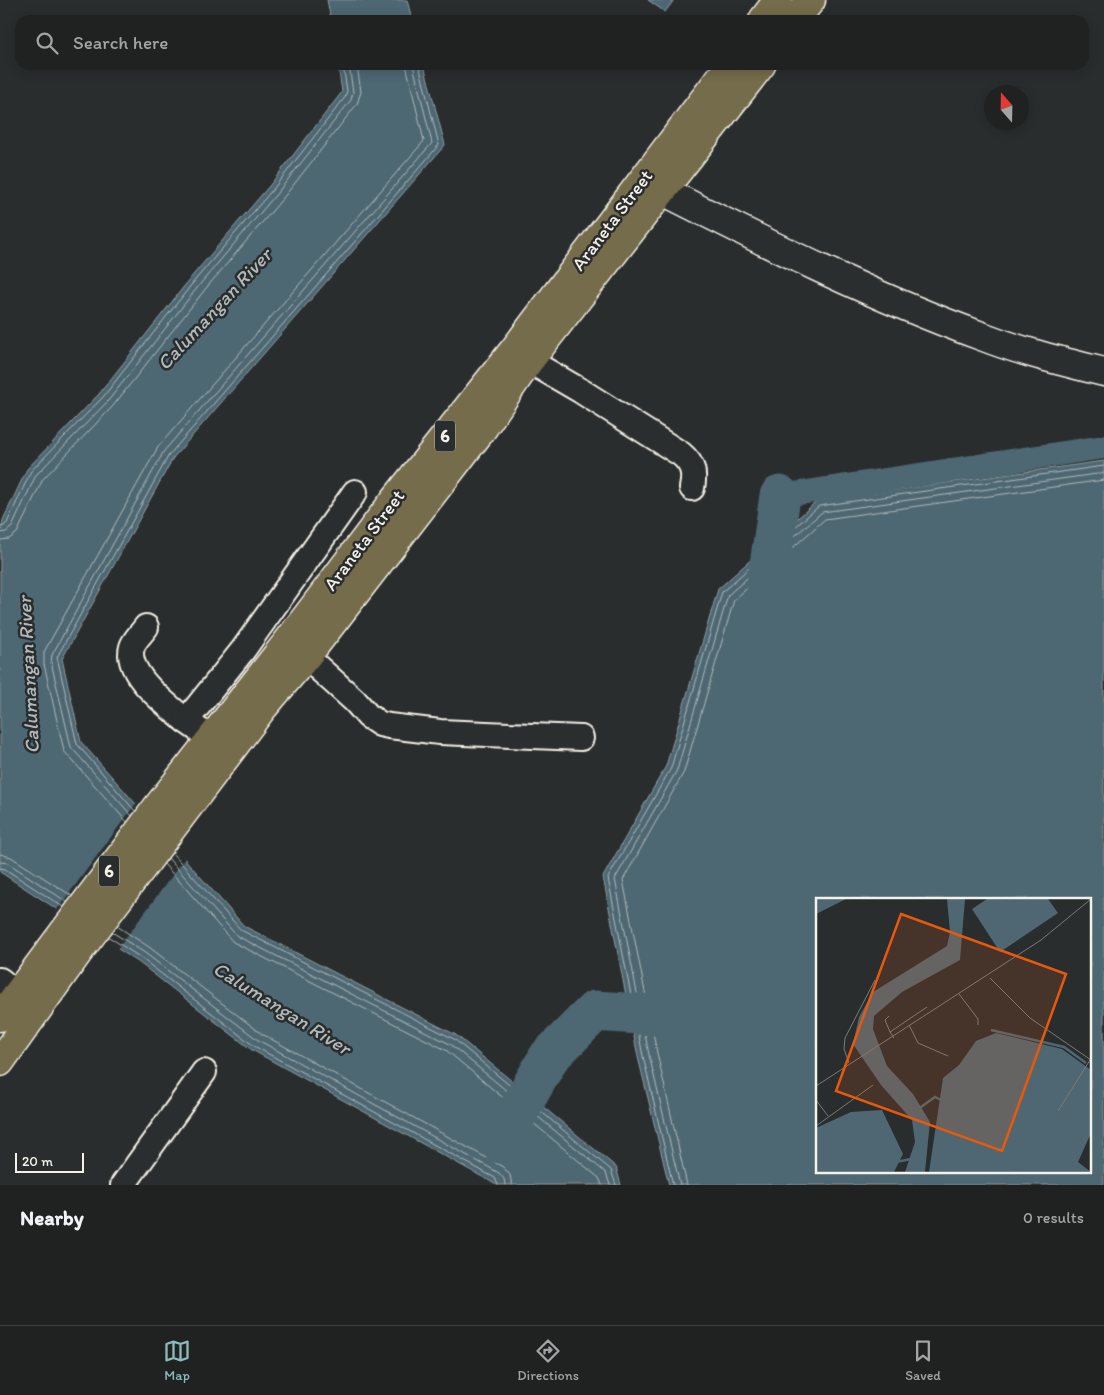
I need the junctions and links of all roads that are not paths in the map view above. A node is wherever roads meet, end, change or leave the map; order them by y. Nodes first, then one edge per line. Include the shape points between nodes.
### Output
1 (778, 0) edge
2 (811, 0) edge
3 (767, 15) edge
4 (799, 15) edge
5 (726, 70) edge
6 (757, 70) edge
7 (663, 191) junction
8 (521, 356) junction
9 (1104, 372) edge
10 (692, 488) dead end
11 (355, 492) dead end
12 (146, 628) dead end
13 (297, 649) junction
14 (186, 721) junction
15 (580, 738) dead end
16 (220, 745) junction
17 (70, 943) junction
18 (8, 987) edge
19 (0, 1017) edge
20 (0, 1062) edge
21 (204, 1072) dead end
22 (123, 1185) edge

1 - 3 highway
2 - 4 highway
5 - 8 highway, Araneta Street / 6
6 - 7 highway
7 - 8 highway
7 - 9 street via 747,234 925,315 986,338
8 - 10 street via 581,390 690,461 694,478
8 - 13 highway, Araneta Street / 6 via 393,502
11 - 14 street via 243,650
12 - 14 street via 132,646 131,661 154,692
13 - 15 street via 380,724 440,732
13 - 16 highway, Araneta Street / 6
14 - 16 street
16 - 17 highway, Araneta Street / 6
17 - 18 highway, Araneta Street / 6
17 - 20 highway
18 - 19 highway, Araneta Street / 6
21 - 22 street

